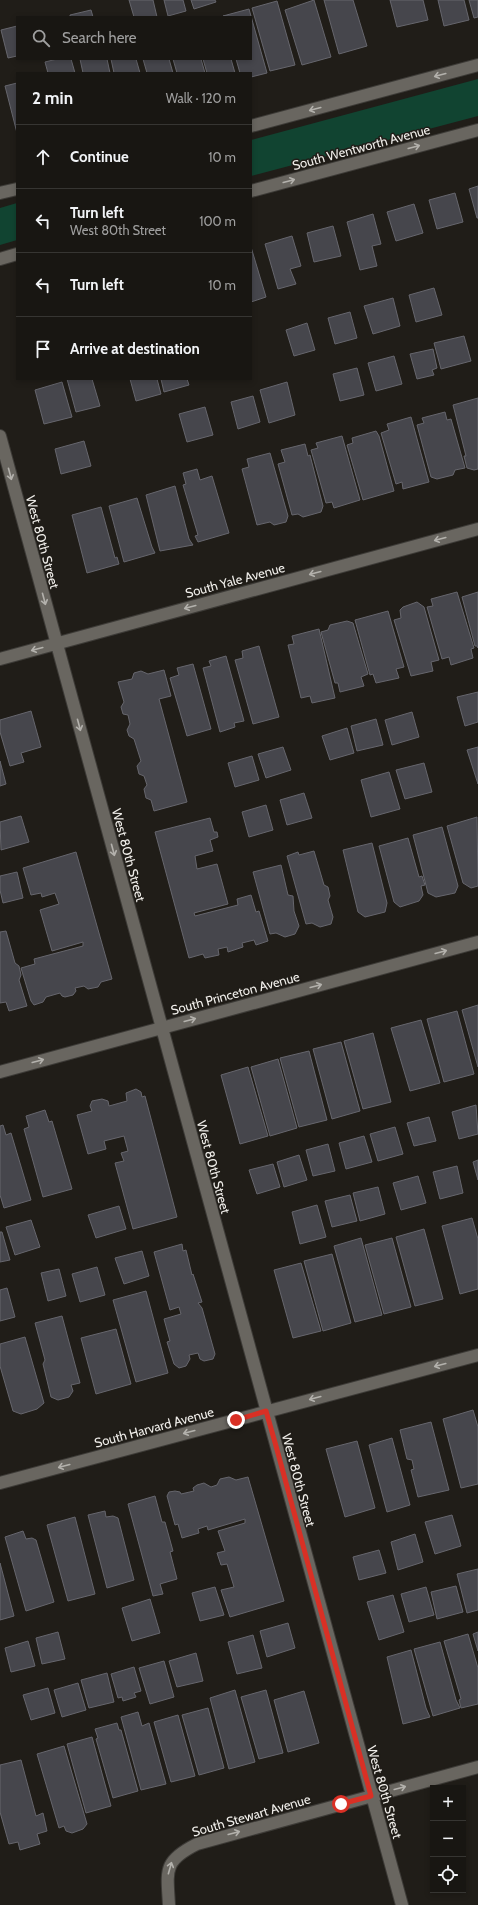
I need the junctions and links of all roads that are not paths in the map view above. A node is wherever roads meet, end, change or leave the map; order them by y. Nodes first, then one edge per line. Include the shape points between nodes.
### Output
1 (478, 65) edge
2 (252, 126) edge
3 (478, 130) edge
4 (16, 189) edge
5 (252, 191) edge
6 (0, 193) edge
7 (16, 254) edge
8 (0, 259) edge
9 (0, 436) edge
10 (478, 529) edge
11 (56, 644) junction
12 (0, 659) edge
13 (478, 942) edge
14 (161, 1028) junction
15 (0, 1072) edge
16 (478, 1355) edge
17 (266, 1411) junction
18 (0, 1483) edge
19 (478, 1767) edge
20 (371, 1796) junction
21 (168, 1905) edge
22 (402, 1905) edge

1 -> 2 street
5 -> 3 street, South Wentworth Avenue
4 - 6 street
7 - 8 street
9 -> 11 street, West 80th Street
10 -> 11 street, South Yale Avenue
11 -> 12 street, South Yale Avenue
11 -> 14 street, West 80th Street
14 -> 13 street, South Princeton Avenue
15 -> 14 street, South Princeton Avenue
14 - 17 street, West 80th Street
16 -> 17 street, South Harvard Avenue
17 -> 18 street, South Harvard Avenue
17 - 20 street, West 80th Street
20 -> 19 street, South Stewart Avenue
21 -> 20 street, South Stewart Avenue via 167,1882 170,1864 179,1853 197,1844
20 - 22 street, West 80th Street

